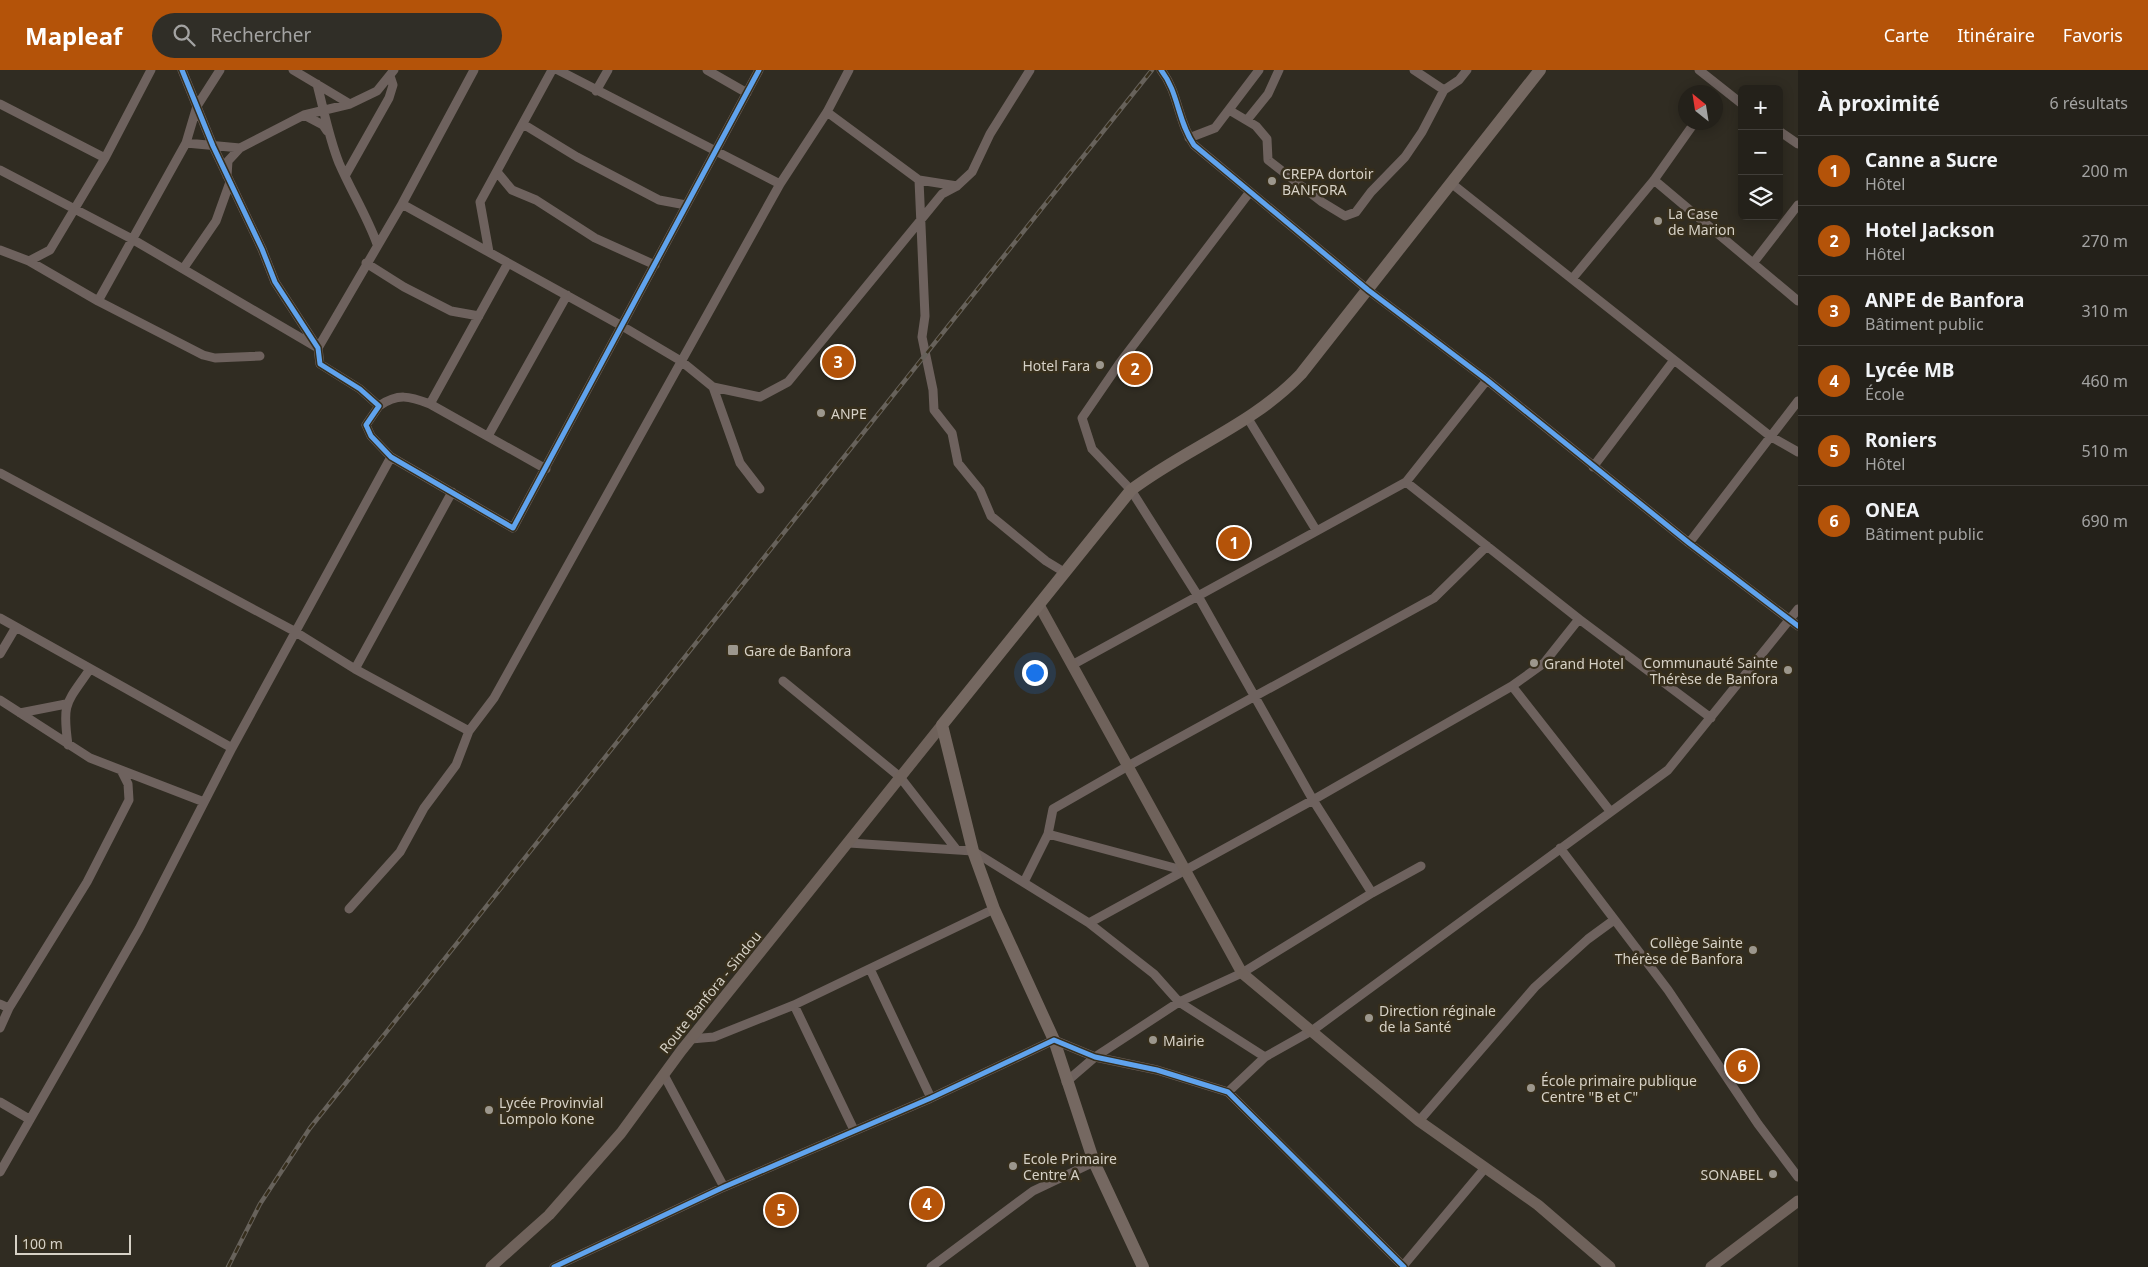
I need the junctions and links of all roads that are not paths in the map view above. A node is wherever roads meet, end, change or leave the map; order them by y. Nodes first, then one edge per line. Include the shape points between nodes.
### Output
1 (151, 70) edge
2 (182, 70) edge
3 (220, 70) edge
4 (293, 70) edge
5 (474, 70) edge
6 (552, 70) edge
7 (558, 70) edge
8 (608, 70) edge
9 (707, 70) edge
10 (759, 70) edge
11 (849, 70) edge
12 (1030, 70) edge
13 (1161, 70) edge
14 (1259, 70) edge
15 (1279, 70) edge
16 (1414, 70) edge
17 (1467, 70) edge
18 (1540, 70) edge
19 (1699, 70) edge
20 (392, 73) edge
21 (317, 84) junction
22 (1713, 85) edge
23 (1444, 90) junction
24 (596, 91) junction
25 (747, 92) junction
26 (1723, 94) edge
27 (1738, 102) edge
28 (0, 104) edge
29 (350, 104) junction
30 (196, 106) junction
31 (324, 110) junction
32 (1229, 110) junction
33 (827, 112) junction
34 (304, 115) junction
35 (1247, 120) junction
36 (523, 124) junction
37 (1689, 130) edge
38 (329, 133) junction
39 (1783, 133) edge
40 (1189, 138) junction
41 (186, 143) junction
42 (1798, 144) edge
43 (213, 146) junction
44 (240, 148) junction
45 (715, 152) junction
46 (106, 158) junction
47 (0, 170) edge
48 (497, 172) junction
49 (345, 176) junction
50 (228, 179) junction
51 (919, 180) junction
52 (1654, 180) junction
53 (1451, 183) junction
54 (780, 184) junction
55 (957, 186) junction
56 (1250, 193) junction
57 (402, 204) junction
58 (686, 205) junction
59 (1798, 205) edge
60 (76, 210) junction
61 (921, 220) junction
62 (132, 239) junction
63 (377, 244) junction
64 (0, 250) edge
65 (489, 252) junction
66 (29, 261) junction
67 (1754, 262) junction
68 (366, 263) junction
69 (508, 263) junction
70 (654, 265) junction
71 (183, 269) junction
72 (1572, 279) junction
73 (1368, 290) junction
74 (566, 295) junction
75 (98, 301) junction
76 (1798, 301) edge
77 (479, 316) junction
78 (622, 326) junction
79 (318, 348) junction
80 (260, 356) dead end
81 (1674, 360) junction
82 (681, 361) junction
83 (1487, 380) junction
84 (714, 387) junction
85 (1798, 401) edge
86 (430, 404) junction
87 (378, 406) junction
88 (1247, 417) junction
89 (488, 436) junction
90 (1770, 436) junction
91 (1798, 452) edge
92 (391, 457) junction
93 (1593, 466) junction
94 (546, 469) junction
95 (0, 473) edge
96 (1406, 482) junction
97 (760, 489) dead end
98 (1131, 490) junction
99 (452, 492) junction
100 (1316, 530) junction
101 (1689, 543) junction
102 (1487, 546) junction
103 (1064, 572) junction
104 (1198, 596) junction
105 (1039, 605) junction
106 (1798, 609) edge
107 (0, 618) edge
108 (1790, 619) junction
109 (1579, 620) junction
110 (1798, 626) edge
111 (16, 627) junction
112 (294, 631) junction
113 (0, 654) edge
114 (1072, 664) junction
115 (90, 669) junction
116 (355, 669) junction
117 (783, 680) dead end
118 (1512, 686) junction
119 (1256, 697) junction
120 (0, 700) edge
121 (66, 704) junction
122 (20, 713) junction
123 (1712, 718) junction
124 (942, 725) junction
125 (469, 731) junction
126 (68, 745) junction
127 (232, 748) junction
128 (1128, 766) junction
129 (121, 770) junction
130 (900, 776) junction
131 (1313, 800) junction
132 (204, 802) junction
133 (1610, 811) junction
134 (1048, 834) junction
135 (850, 843) junction
136 (1560, 848) junction
137 (956, 849) junction
138 (973, 851) junction
139 (1421, 866) dead end
140 (1186, 871) junction
141 (1024, 882) junction
142 (1372, 893) junction
143 (349, 909) dead end
144 (994, 909) junction
145 (1614, 920) junction
146 (1089, 923) junction
147 (870, 969) junction
148 (1242, 973) junction
149 (1179, 1002) junction
150 (0, 1004) edge
151 (794, 1005) junction
152 (9, 1008) junction
153 (0, 1028) edge
154 (1313, 1030) junction
155 (691, 1039) junction
156 (1054, 1040) junction
157 (1095, 1057) junction
158 (1265, 1057) junction
159 (664, 1075) junction
160 (1066, 1082) junction
161 (1228, 1092) junction
162 (931, 1098) junction
163 (0, 1102) edge
164 (29, 1119) junction
165 (1419, 1121) junction
166 (854, 1130) junction
167 (1094, 1162) junction
168 (1485, 1168) junction
169 (0, 1172) edge
170 (1798, 1177) edge
171 (724, 1187) junction
172 (1798, 1202) edge
173 (1403, 1266) edge
174 (491, 1267) edge
175 (554, 1267) edge
176 (931, 1267) edge
177 (1143, 1267) edge
178 (1610, 1267) edge
179 (1711, 1267) edge

1 - 46 street
2 - 30 street
3 - 30 street
4 - 21 street
5 - 57 street
6 - 36 street
7 - 24 street
8 - 24 street
9 - 25 street
10 - 25 street
11 - 33 street
12 - 55 street via 990,134 972,172
13 - 40 street via 1172,88
14 - 32 street
15 - 35 street via 1268,94
16 - 23 street
17 - 23 street
18 - 53 highway
19 - 22 street
20 - 29 street via 377,92
20 - 49 street via 389,98
21 - 29 street
21 - 31 street
23 - 35 street via 1405,157 1356,212 1345,216 1268,160 1267,139
24 - 45 street
25 - 45 street
26 - 27 street
28 - 46 street
29 - 31 street
30 - 41 street
30 - 43 street
31 - 34 street
31 - 38 street
32 - 35 street
32 - 40 street via 1215,128
33 - 51 street
33 - 54 street
34 - 38 street via 323,125
34 - 44 street
36 - 48 street
36 - 58 street via 659,200
37 - 52 street
38 - 49 street
39 - 42 street
40 - 56 street
41 - 43 street
41 - 62 street
43 - 44 street
43 - 50 street
44 - 50 street via 228,161
45 - 54 street
45 - 58 street
46 - 60 street
47 - 60 street
48 - 65 street via 480,202
48 - 70 street via 512,190 536,200 595,238
49 - 63 street via 369,221
50 - 71 street via 216,221
50 - 79 street via 275,282
51 - 55 street
51 - 61 street
52 - 67 street
52 - 72 street
53 - 72 street
53 - 73 highway
54 - 82 street
55 - 61 street via 942,194
56 - 73 street
56 - 98 street via 1119,364 1082,418 1092,449
57 - 63 street
57 - 65 street
58 - 70 street
59 - 67 street
60 - 62 street
60 - 66 street via 50,250
61 - 84 street via 788,382 760,397
61 - 103 street via 922,337 934,410 952,433 958,463 980,490 991,516
62 - 71 street
62 - 75 street
63 - 68 street
64 - 66 street
65 - 69 street
66 - 75 street
67 - 76 street
68 - 77 street via 451,311
68 - 79 street
69 - 74 street
69 - 77 street
70 - 78 street
71 - 79 street
72 - 81 street
73 - 83 street
73 - 88 highway via 1291,385
74 - 78 street
74 - 89 street
75 - 80 street via 203,355 215,358
77 - 86 street
78 - 82 street
78 - 94 street
79 - 87 street via 320,364 360,389
81 - 90 street
81 - 93 street
82 - 84 street
82 - 125 street via 494,698
83 - 93 street
83 - 96 street
84 - 97 street via 740,463
85 - 90 street
86 - 87 street via 402,396 391,397
86 - 89 street
87 - 92 street via 366,425 371,436
88 - 98 highway via 1170,462
88 - 100 street
89 - 94 street
90 - 91 street
90 - 101 street
92 - 99 street
92 - 112 street
93 - 101 street
94 - 99 street via 513,528
95 - 112 street
96 - 100 street
96 - 102 street
98 - 103 highway
98 - 104 street
99 - 116 street
100 - 104 street
101 - 108 street
102 - 109 street
102 - 119 street via 1434,598
103 - 105 highway
104 - 114 street
104 - 119 street
105 - 114 main road
105 - 124 highway
106 - 108 street
107 - 111 street
108 - 110 street
108 - 123 street
109 - 118 street via 1544,663
109 - 123 street
111 - 113 street
111 - 115 street
112 - 116 street
112 - 127 street
114 - 128 main road
115 - 121 street
115 - 127 street
116 - 125 street
117 - 130 street
118 - 131 street
118 - 133 street
119 - 128 street
119 - 131 street
120 - 122 street
121 - 122 street
121 - 126 street via 64,716
122 - 126 street
123 - 133 street via 1668,770
124 - 130 main road, Route Banfora - Sindou
124 - 138 highway
125 - 143 street via 456,765 424,808 400,852
126 - 129 street via 93,760
127 - 132 street
128 - 134 street via 1054,809
128 - 140 main road
129 - 132 street
129 - 152 street via 128,784 129,800 87,882
130 - 135 main road, Route Banfora - Sindou
130 - 137 street
131 - 140 street
131 - 142 street
132 - 164 street via 139,929
133 - 136 street
134 - 140 street
134 - 141 street
135 - 137 street
135 - 155 main road, Route Banfora - Sindou
136 - 145 street
136 - 154 street
137 - 138 street
138 - 141 street
138 - 144 highway
139 - 142 street
140 - 146 street
140 - 148 main road
141 - 146 street
142 - 148 street
144 - 147 street
144 - 156 highway
145 - 165 street via 1535,987
145 - 170 street via 1668,990 1758,1124
146 - 149 street via 1154,974
147 - 151 street
147 - 162 street
148 - 149 street
148 - 154 main road
149 - 157 street
149 - 158 street
150 - 152 street
151 - 155 street via 714,1037
151 - 166 street
152 - 153 street
154 - 158 street
154 - 165 main road
155 - 159 main road, Route Banfora - Sindou
156 - 157 street
156 - 160 highway
156 - 162 street
157 - 160 street
157 - 161 street via 1157,1070
158 - 161 street
159 - 171 street
159 - 174 main road, Route Banfora - Sindou via 621,1133 549,1215
160 - 167 highway
161 - 173 street
162 - 166 street
163 - 164 street
164 - 169 street
165 - 168 main road
166 - 171 street
167 - 176 street via 1033,1191
167 - 177 highway
168 - 173 street
168 - 178 main road via 1538,1206
171 - 175 street
172 - 179 main road

